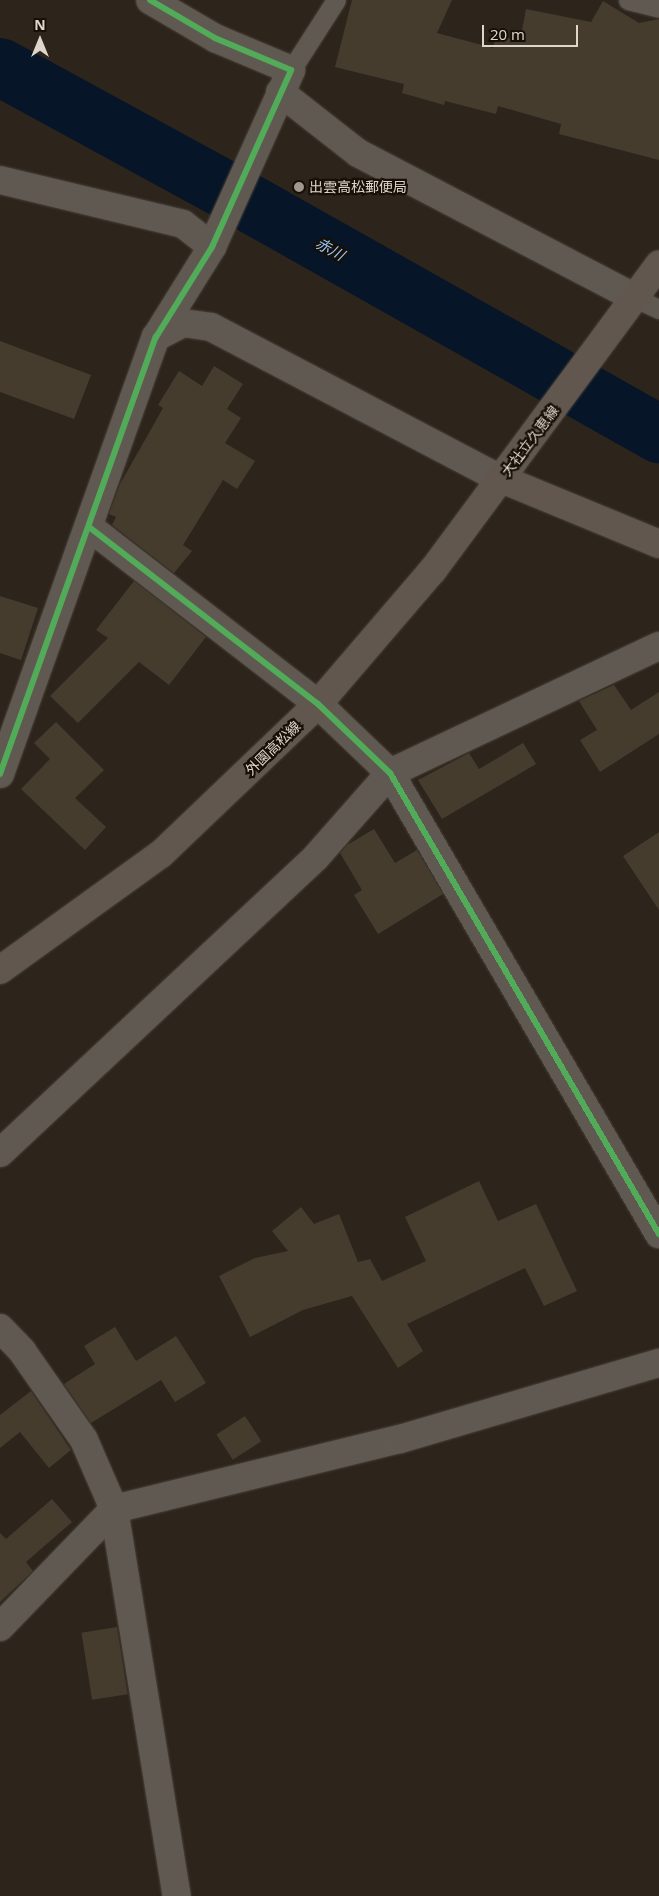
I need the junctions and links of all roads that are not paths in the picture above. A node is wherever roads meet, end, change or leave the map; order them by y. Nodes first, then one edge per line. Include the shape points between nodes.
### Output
1 (150, 0) edge
2 (336, 0) edge
3 (628, 0) edge
4 (659, 8) edge
5 (286, 81) junction
6 (0, 180) edge
7 (212, 247) junction
8 (659, 265) edge
9 (647, 304) edge
10 (156, 337) junction
11 (499, 478) junction
12 (90, 527) junction
13 (659, 544) edge
14 (659, 646) edge
15 (318, 704) junction
16 (390, 773) junction
17 (0, 774) edge
18 (0, 970) edge
19 (0, 1153) edge
20 (659, 1234) edge
21 (0, 1328) edge
22 (659, 1363) edge
23 (114, 1509) junction
24 (0, 1627) edge
25 (177, 1896) edge

1 - 5 street
2 - 5 lane
3 - 4 lane
5 - 7 street
5 - 9 street via 358,153
6 - 7 street via 182,224
7 - 10 street
8 - 9 main road, 大社立久恵線
9 - 11 main road, 大社立久恵線 via 618,322 529,443
10 - 11 street via 183,323 211,327
10 - 12 street
11 - 13 main road, 大社立久恵線
11 - 15 main road, 外園高松線 via 433,570
12 - 15 street
12 - 17 street
14 - 16 street
15 - 16 street
15 - 18 main road, 外園高松線 via 162,854
16 - 19 street via 316,857
16 - 20 street
21 - 23 street via 22,1351 84,1440
22 - 23 street via 400,1439
23 - 24 street
23 - 25 street

